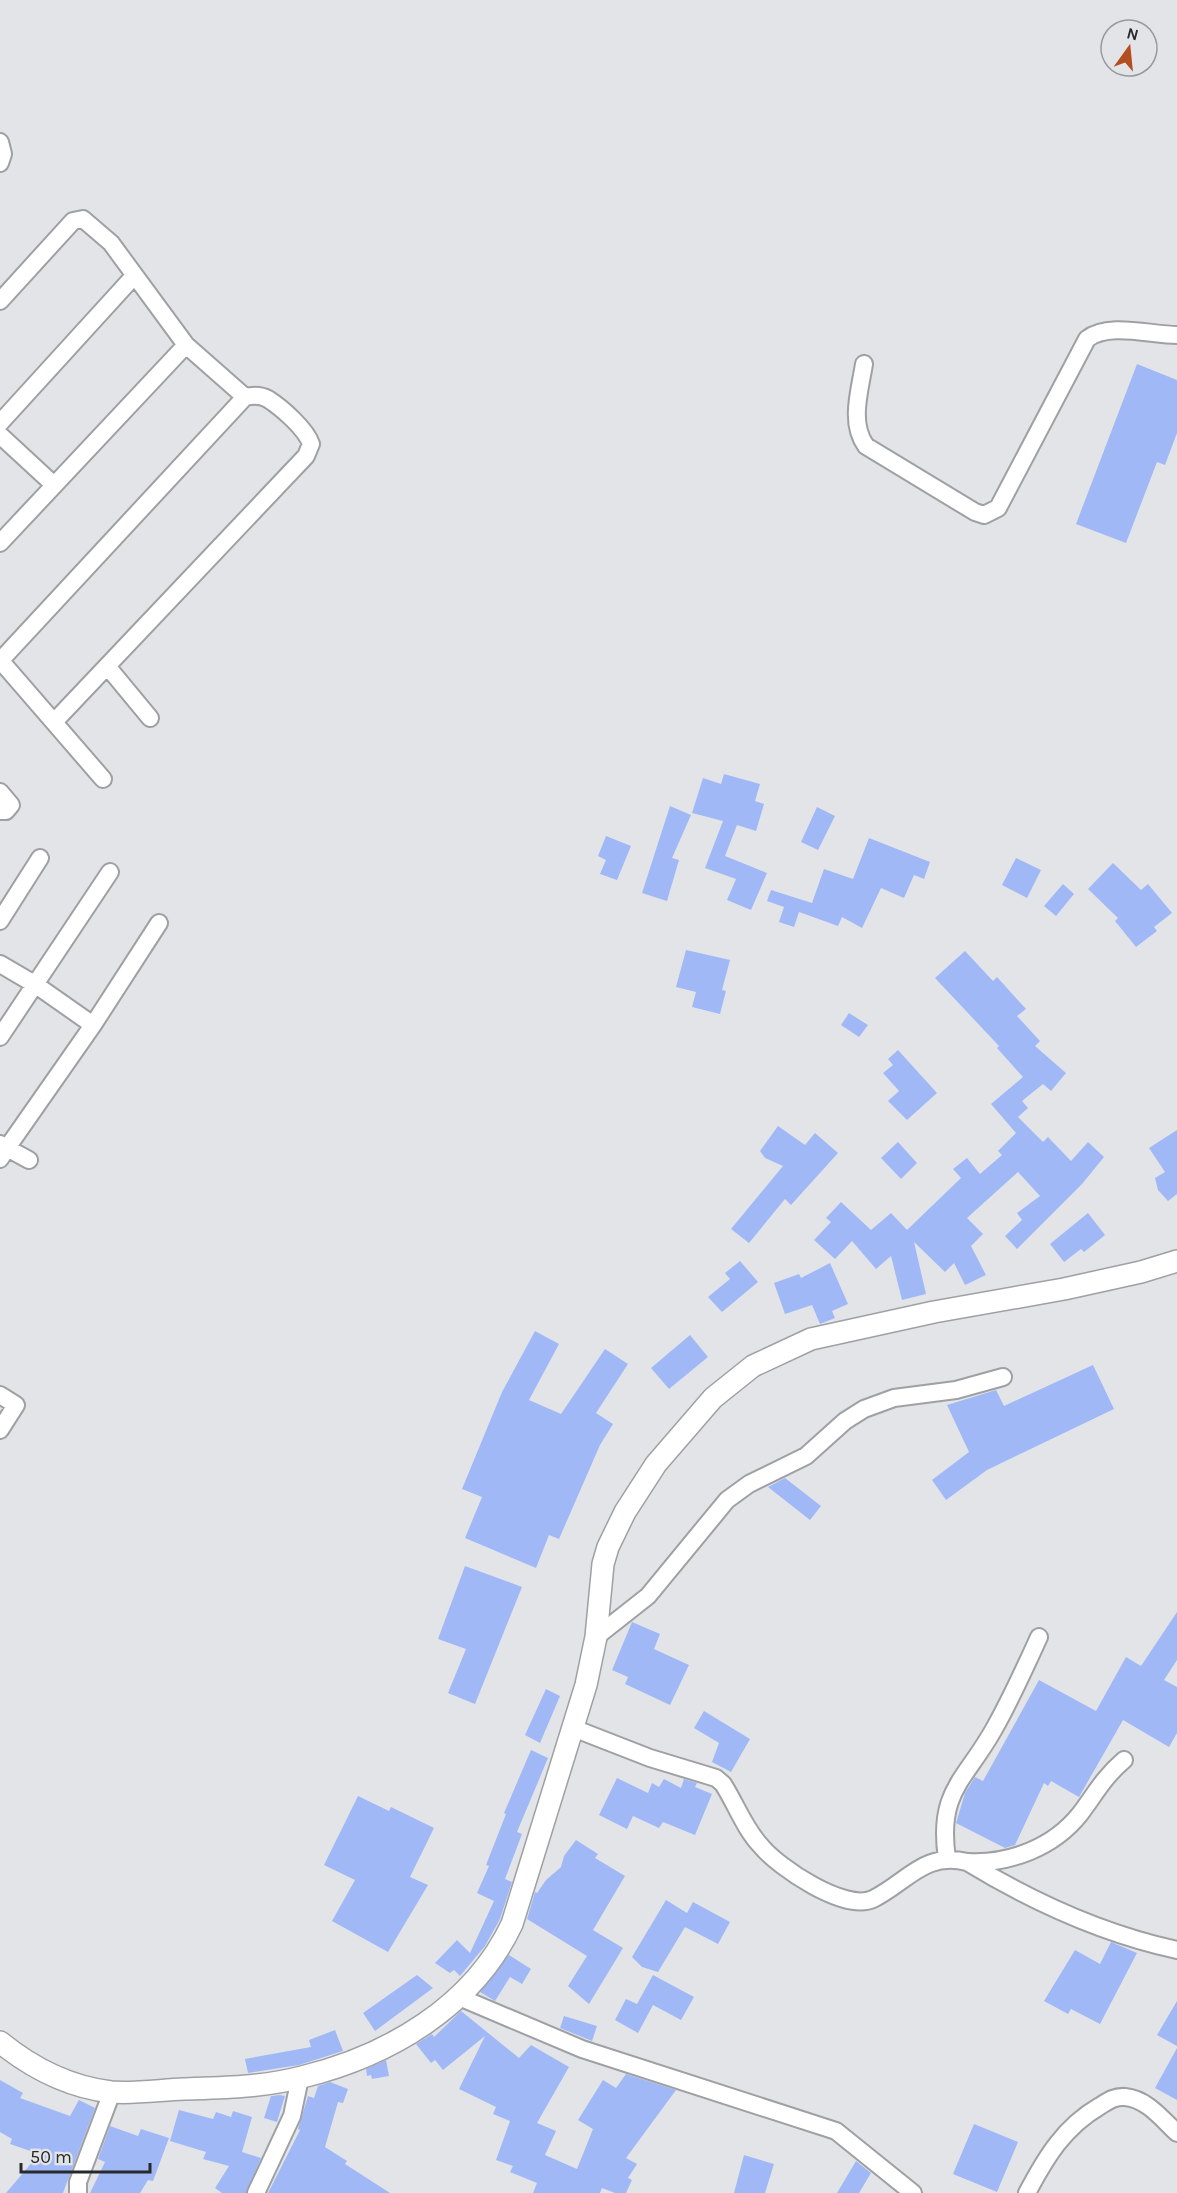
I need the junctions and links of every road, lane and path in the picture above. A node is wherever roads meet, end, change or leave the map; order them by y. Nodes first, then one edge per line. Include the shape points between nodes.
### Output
1 (0, 142) edge
2 (0, 163) edge
3 (134, 276) junction
4 (0, 301) edge
5 (1177, 335) edge
6 (186, 345) junction
7 (864, 364) dead end
8 (245, 397) junction
9 (0, 423) edge
10 (0, 435) edge
11 (54, 485) junction
12 (0, 543) edge
13 (0, 661) edge
14 (107, 666) junction
15 (150, 718) dead end
16 (54, 722) junction
17 (103, 779) dead end
18 (0, 792) edge
19 (0, 811) edge
20 (40, 858) dead end
21 (110, 872) dead end
22 (0, 921) edge
23 (159, 923) dead end
24 (0, 964) edge
25 (36, 985) junction
26 (93, 1025) junction
27 (0, 1037) edge
28 (2, 1150) edge
29 (29, 1160) dead end
30 (1177, 1261) edge
31 (1003, 1377) dead end
32 (0, 1395) edge
33 (0, 1430) edge
34 (598, 1628) junction
35 (1039, 1637) dead end
36 (573, 1728) junction
37 (1124, 1760) dead end
38 (946, 1859) junction
39 (967, 1862) junction
40 (1177, 1950) edge
41 (459, 1997) junction
42 (0, 2042) edge
43 (300, 2078) junction
44 (112, 2092) junction
45 (1177, 2133) edge
46 (78, 2193) edge
47 (256, 2193) edge
48 (913, 2193) edge
49 (1027, 2193) edge

1 - 2 street
3 - 4 street via 111,243 83,219 73,221
3 - 6 street
3 - 9 street
5 - 7 street via 1114,331 1087,339 998,508 984,515 866,446 856,425
6 - 8 street
6 - 11 street
8 - 13 street
8 - 14 street via 267,398 309,438 310,449
10 - 11 street
11 - 12 street
13 - 16 street
14 - 15 street
14 - 16 street
16 - 17 street
18 - 19 street via 11,805
20 - 22 street
21 - 25 street
23 - 26 street
24 - 25 street
25 - 26 street
25 - 27 street
26 - 28 street
28 - 29 street
30 - 34 street via 1064,1290 847,1329 753,1366 713,1398 656,1464 625,1512 608,1547
31 - 34 street via 956,1390 894,1398 864,1409 806,1456 749,1484 727,1500 648,1596
32 - 33 street via 16,1405
34 - 36 street
35 - 38 street via 993,1732 961,1775 943,1833
36 - 38 street via 716,1778 762,1848 808,1882 840,1898 871,1900 923,1866
36 - 41 street via 512,1924 485,1971
37 - 39 street via 1105,1776 1062,1833 1025,1854 1003,1861
38 - 39 street
39 - 40 street via 1026,1897
41 - 43 street via 416,2030 360,2059
41 - 48 street via 582,2049 836,2131
42 - 44 street via 36,2069
43 - 44 street via 242,2086
43 - 47 street via 292,2116
44 - 46 street via 78,2182
45 - 49 street via 1150,2108 1125,2097 1114,2098 1085,2115 1056,2141

